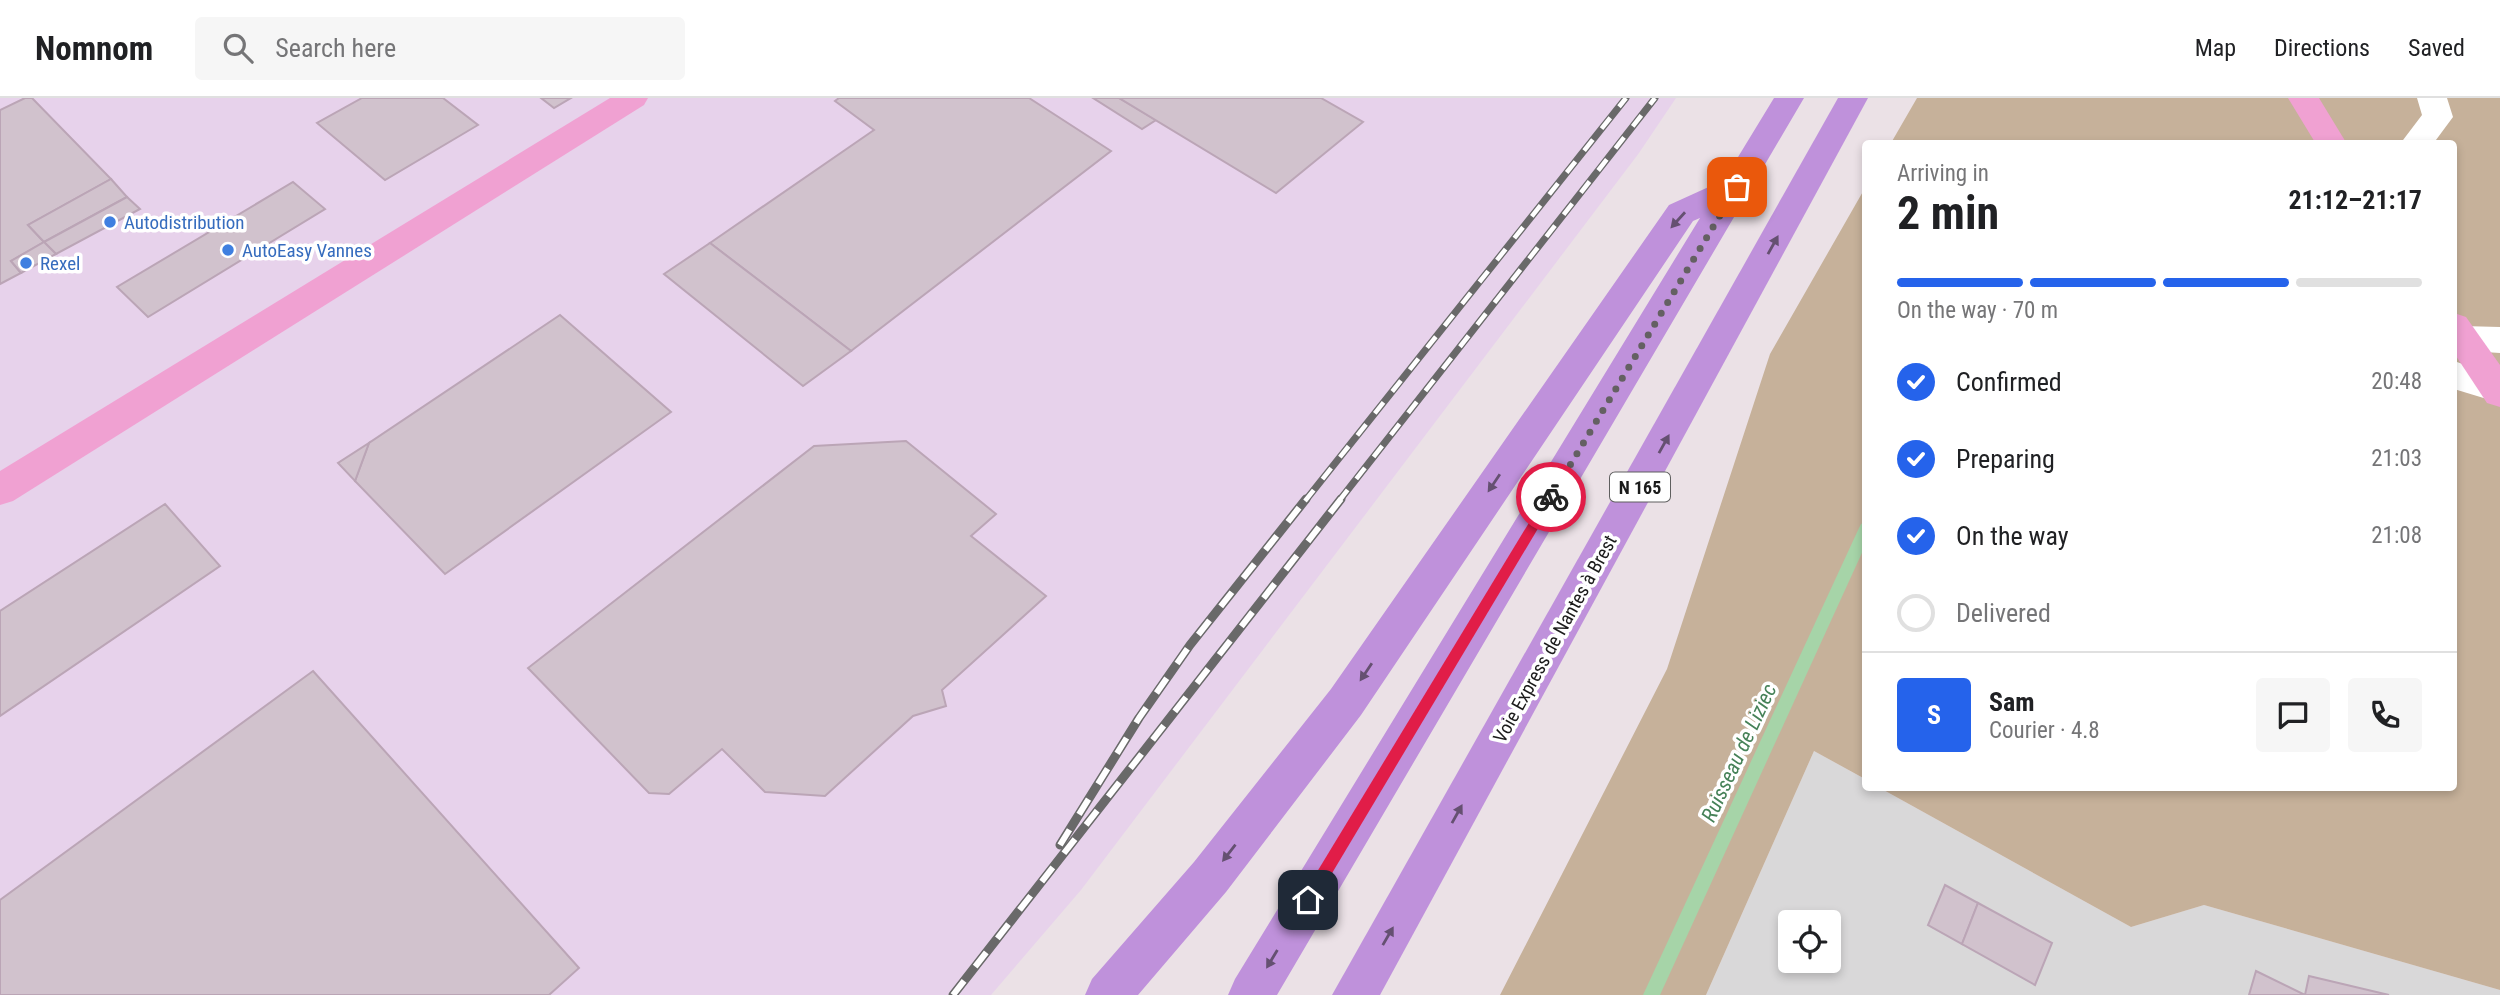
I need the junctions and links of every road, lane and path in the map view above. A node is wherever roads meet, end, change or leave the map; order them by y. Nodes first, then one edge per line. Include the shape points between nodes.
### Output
1 (633, 98) edge
2 (1789, 98) edge
3 (1853, 98) edge
4 (2304, 98) edge
5 (2432, 98) edge
6 (2330, 140) edge
7 (2418, 140) edge
8 (1737, 187) junction
9 (2458, 333) edge
10 (2500, 340) edge
11 (2457, 376) edge
12 (2499, 392) edge
13 (0, 490) edge
14 (1108, 995) edge
15 (1251, 995) edge
16 (1355, 995) edge

1 - 13 main road
2 - 8 highway
16 -> 3 highway, Voie Express de Nantes à Brest / N 165
4 - 6 main road
5 - 7 street via 2438,117
8 -> 14 highway via 1681,214 1346,702 1210,877
8 -> 15 highway
9 - 10 street
9 - 12 main road
11 - 12 street

